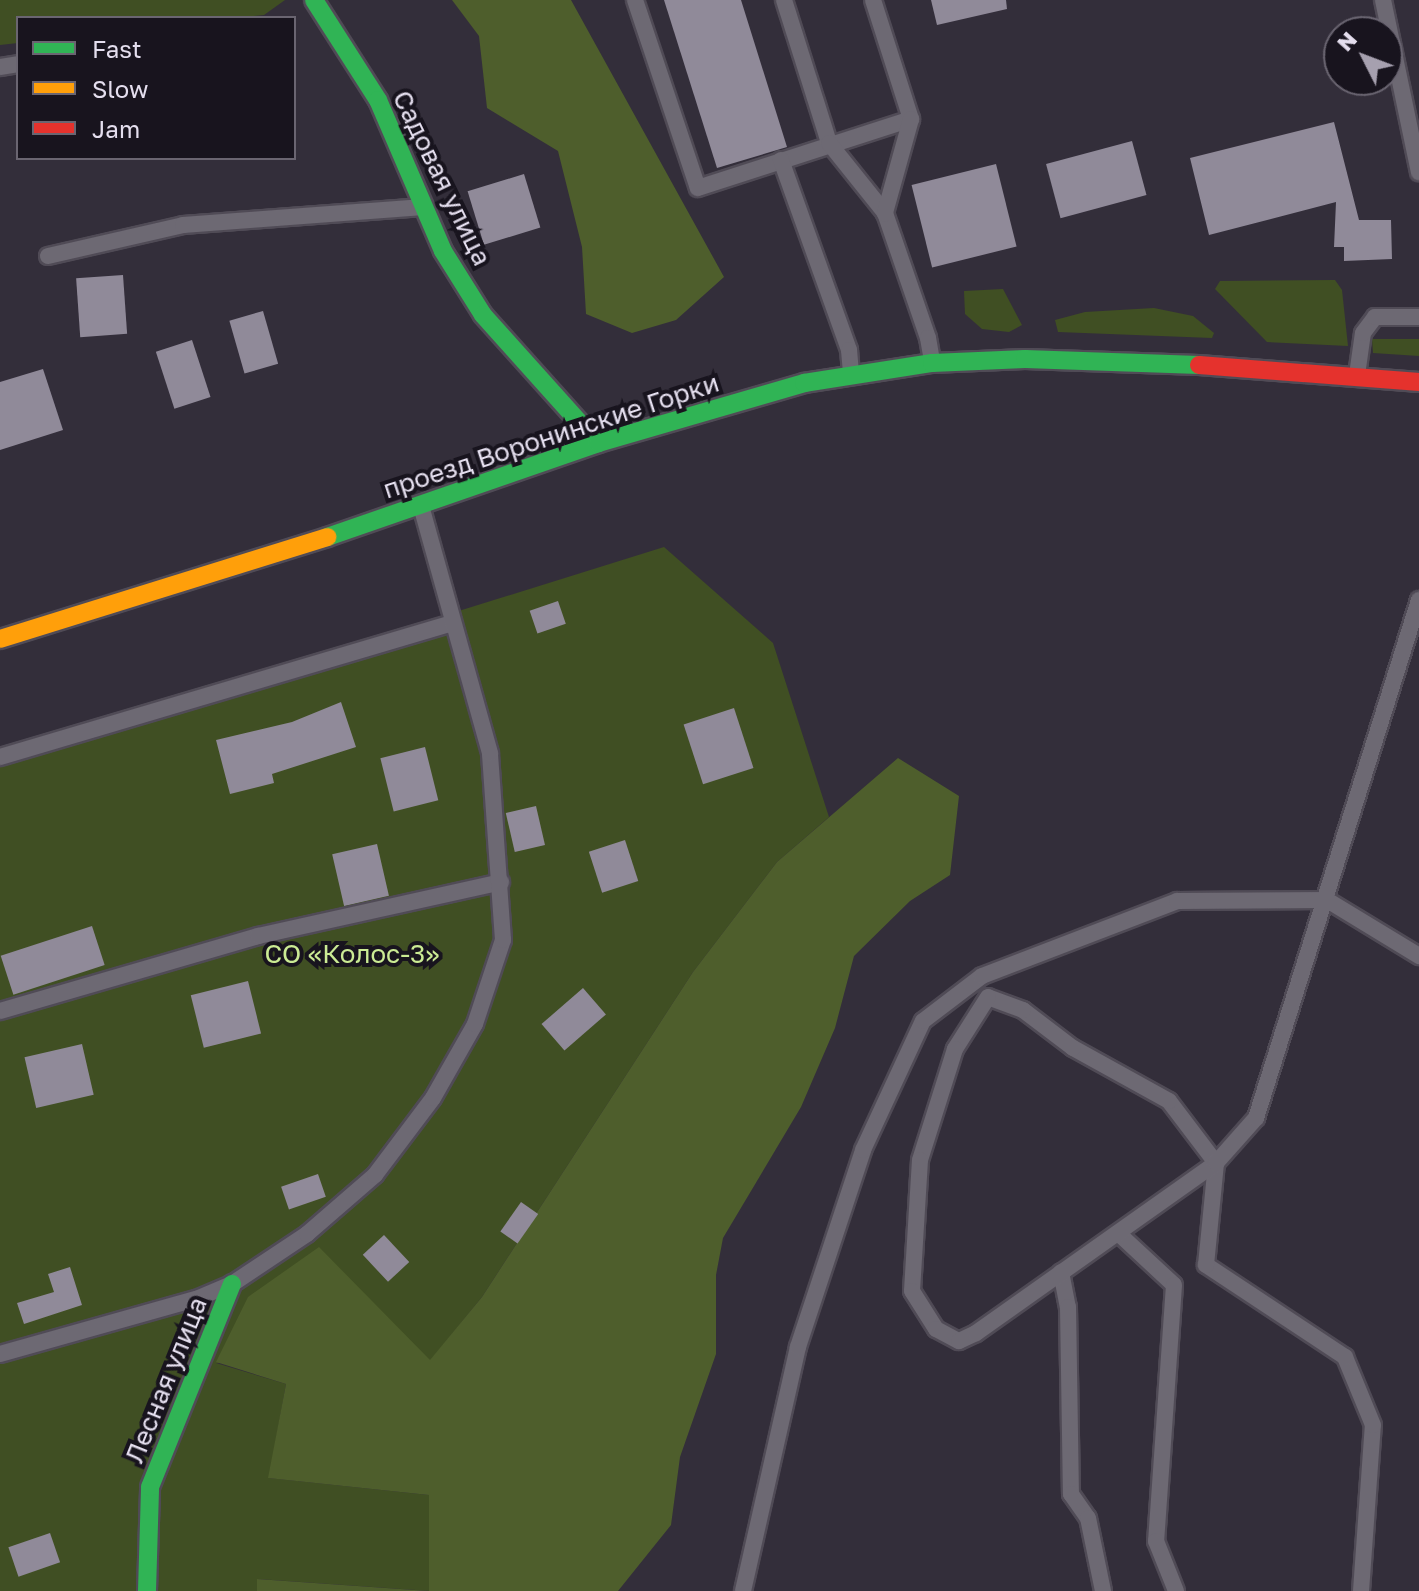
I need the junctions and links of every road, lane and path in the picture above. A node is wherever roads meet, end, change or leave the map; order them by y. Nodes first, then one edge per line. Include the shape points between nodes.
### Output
1 (635, 0) edge
2 (784, 0) edge
3 (873, 0) edge
4 (1383, 0) edge
5 (315, 10) edge
6 (911, 119) junction
7 (829, 143) junction
8 (781, 160) junction
9 (1419, 172) edge
10 (428, 207) junction
11 (885, 213) junction
12 (48, 256) dead end
13 (1419, 317) edge
14 (932, 363) junction
15 (852, 375) junction
16 (1357, 377) junction
17 (1419, 382) edge
18 (598, 443) junction
19 (421, 508) junction
20 (1419, 600) edge
21 (451, 623) junction
22 (0, 639) edge
23 (0, 757) edge
24 (501, 882) junction
25 (1327, 900) junction
26 (1419, 956) edge
27 (982, 976) junction
28 (988, 997) junction
29 (0, 1011) edge
30 (1216, 1163) junction
31 (1118, 1233) junction
32 (1061, 1272) junction
33 (232, 1284) junction
34 (0, 1354) edge
35 (147, 1591) edge
36 (743, 1591) edge
37 (1103, 1591) edge
38 (1176, 1591) edge
39 (1361, 1591) edge

1 - 8 lane via 698,188
2 - 7 lane
3 - 6 lane
4 - 9 lane
5 - 10 street, Садовая улица via 378,100
6 - 7 lane
6 - 11 lane
7 - 8 lane
7 - 11 lane
8 - 15 lane via 849,350
10 - 12 lane via 183,225
10 - 18 street, Садовая улица via 443,251 483,315
11 - 14 lane
13 - 16 lane via 1375,317 1363,333
14 - 15 street, проезд Воронинские Горки
14 - 16 street, проезд Воронинские Горки via 1067,360 1264,367
15 - 18 street, проезд Воронинские Горки via 708,409
16 - 17 street, проезд Воронинские Горки
18 - 19 street, проезд Воронинские Горки
19 - 21 lane
19 - 22 street, проезд Воронинские Горки
20 - 25 lane
21 - 23 lane
21 - 24 lane via 490,753
24 - 29 lane via 258,936
24 - 33 lane via 503,940 475,1024 433,1098 375,1175 307,1234
25 - 26 lane
25 - 27 lane via 1177,901
25 - 30 lane via 1256,1118
27 - 28 lane
27 - 36 lane via 923,1021 863,1150 798,1347
28 - 30 lane via 1023,1010 1073,1048 1169,1101
28 - 32 lane via 955,1049 920,1160 912,1291 936,1329 959,1341
30 - 31 lane
30 - 39 lane via 1206,1265 1345,1357 1373,1425
31 - 32 lane
31 - 38 lane via 1174,1285 1156,1541
32 - 37 lane via 1068,1307 1071,1494 1088,1518
33 - 34 lane
33 - 35 street, Лесная улица via 150,1487

